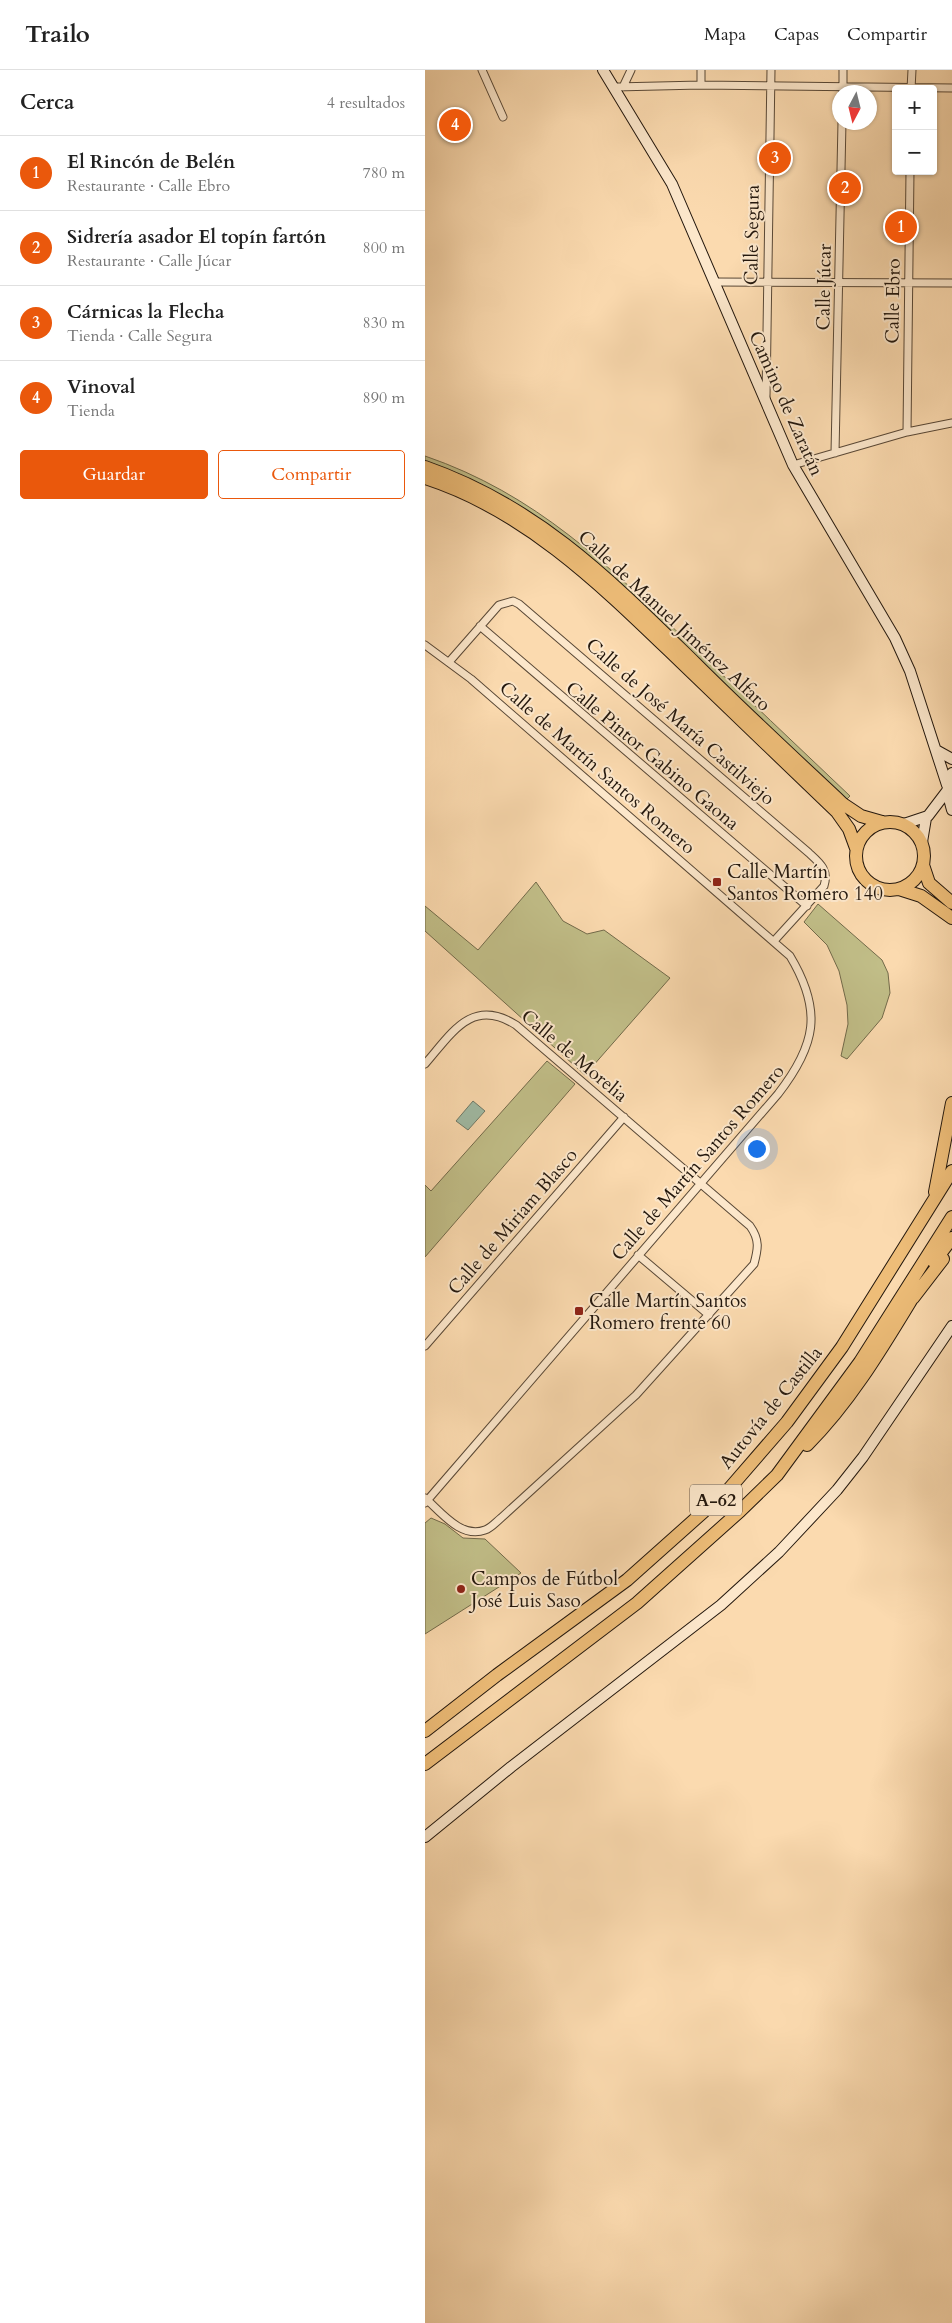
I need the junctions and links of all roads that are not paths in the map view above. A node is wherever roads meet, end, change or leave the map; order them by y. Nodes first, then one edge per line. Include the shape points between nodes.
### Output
1 (482, 70) edge
2 (603, 70) edge
3 (631, 70) edge
4 (701, 70) edge
5 (771, 70) edge
6 (843, 70) edge
7 (912, 70) edge
8 (701, 85) junction
9 (843, 85) edge
10 (911, 85) edge
11 (770, 86) junction
12 (619, 87) junction
13 (877, 88) edge
14 (892, 88) edge
15 (937, 88) edge
16 (952, 88) edge
17 (832, 89) edge
18 (503, 117) dead end
19 (842, 130) edge
20 (910, 175) edge
21 (715, 282) junction
22 (767, 282) junction
23 (839, 283) junction
24 (908, 283) junction
25 (952, 283) edge
26 (767, 371) junction
27 (753, 372) junction
28 (766, 402) junction
29 (952, 422) edge
30 (907, 432) junction
31 (835, 453) junction
32 (793, 465) junction
33 (425, 467) edge
34 (425, 478) edge
35 (480, 626) junction
36 (425, 645) edge
37 (449, 662) junction
38 (936, 750) junction
39 (952, 759) edge
40 (952, 773) edge
41 (947, 788) junction
42 (952, 811) edge
43 (928, 816) junction
44 (882, 822) junction
45 (904, 824) junction
46 (921, 842) junction
47 (856, 848) junction
48 (923, 865) junction
49 (899, 889) junction
50 (935, 889) junction
51 (952, 898) edge
52 (952, 903) edge
53 (807, 906) junction
54 (950, 919) edge
55 (774, 941) junction
56 (425, 1064) edge
57 (952, 1103) edge
58 (624, 1117) junction
59 (952, 1171) edge
60 (700, 1183) junction
61 (933, 1200) junction
62 (952, 1217) edge
63 (952, 1238) edge
64 (952, 1248) edge
65 (638, 1255) junction
66 (913, 1298) junction
67 (709, 1315) junction
68 (952, 1326) edge
69 (425, 1346) edge
70 (777, 1475) junction
71 (426, 1500) edge
72 (425, 1731) edge
73 (425, 1764) edge
74 (425, 1837) edge

1 - 18 street
2 - 12 street, Camino de Zaratán
3 - 12 street
4 - 8 street
5 - 11 street, Calle Segura
6 - 9 street
7 - 10 street
8 - 11 street
8 - 12 street
11 - 17 street
11 - 22 street, Calle Segura
12 - 21 street, Camino de Zaratán via 672,184
13 - 14 street
15 - 16 street
19 - 23 street, Calle Júcar
20 - 24 street, Calle Ebro
21 - 22 street
21 - 27 street, Camino de Zaratán
22 - 23 street
22 - 26 street, Calle Segura
23 - 24 street
23 - 31 street, Calle Júcar
24 - 25 street
24 - 30 street, Calle Ebro
26 - 27 street via 759,375
26 - 28 street, Calle Segura
27 - 28 street, Camino de Zaratán
28 - 32 street, Camino de Zaratán
29 - 30 street
30 - 31 street
31 - 32 street
32 - 38 street, Camino de Zaratán via 895,638 910,671
33 - 44 highway, Calle de Manuel Jiménez Alfaro via 483,492 561,540 634,602 843,804 861,816
34 - 47 highway, Calle de Manuel Jiménez Alfaro via 524,526 597,581 837,812 849,829
35 - 37 street, Calle de José María Castilviejo
35 - 53 street, Calle Pintor Gabino Gaona
35 - 53 street, Calle de José María Castilviejo via 505,602 519,604 822,865 826,878 824,886
36 - 37 street, Calle de Martín Santos Romero
37 - 55 street, Calle de Martín Santos Romero
38 - 39 street
38 - 41 street, Camino de Zaratán
40 - 41 street
41 - 42 street, Camino de Zaratán
41 - 43 street
42 - 43 street
43 - 45 street
43 - 46 street
44 - 45 highway
44 - 47 highway via 865,831
45 - 46 highway
46 - 48 highway
47 - 49 highway via 856,863 862,877 879,888
48 - 49 highway via 914,880
48 - 50 highway via 927,880
49 - 54 highway via 921,896
50 - 51 highway
50 - 52 highway
53 - 55 street, Calle de José María Castilviejo
55 - 60 street, Calle de Martín Santos Romero via 790,956 803,977 811,1022 807,1045 797,1070
56 - 58 street, Calle de Morelia via 467,1020 485,1014 499,1016 517,1025
57 - 61 highway
58 - 60 street, Calle de Morelia
58 - 69 street, Calle de Miriam Blasco
59 - 61 highway, Autovía de Castilla / A-62
60 - 65 street, Calle de Martín Santos Romero
60 - 67 street, Calle de Morelia via 750,1226 757,1236 758,1247 754,1264
61 - 72 highway, Autovía de Castilla / A-62 via 842,1347 787,1422 729,1489 627,1580
62 - 70 highway, A-62 via 860,1362
63 - 66 highway
64 - 66 highway
65 - 67 street
65 - 71 street, Calle de Martín Santos Romero
66 - 70 highway via 867,1370 819,1434
67 - 71 street, Calle de Morelia via 636,1395 485,1530 471,1532 460,1529
68 - 74 street via 863,1457 779,1552 721,1605
70 - 73 highway, A-62 via 637,1603

